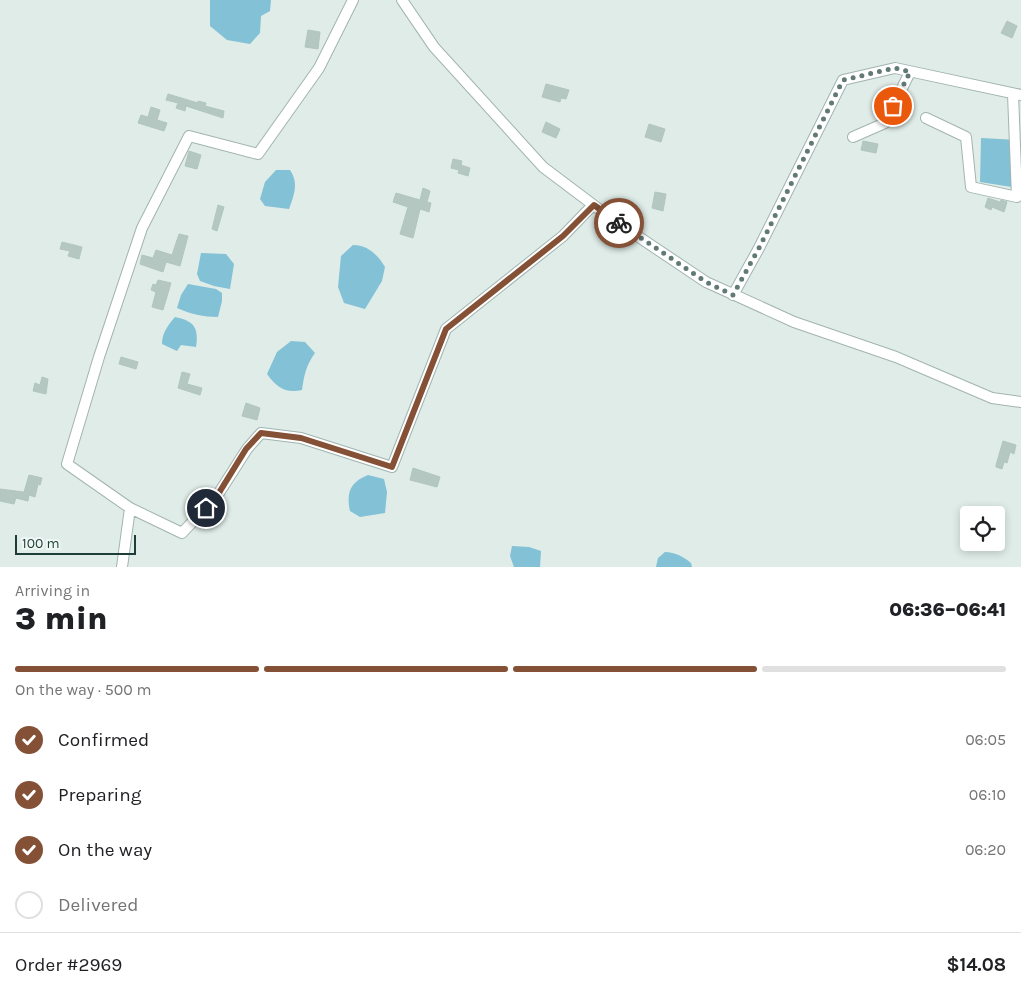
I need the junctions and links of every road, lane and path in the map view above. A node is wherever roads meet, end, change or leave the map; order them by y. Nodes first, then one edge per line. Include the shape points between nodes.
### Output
1 (353, 0) edge
2 (402, 0) edge
3 (910, 72) junction
4 (1017, 94) edge
5 (926, 118) dead end
6 (853, 137) dead end
7 (1019, 197) edge
8 (594, 205) junction
9 (733, 295) junction
10 (1021, 402) edge
11 (130, 508) junction
12 (122, 567) edge

1 - 11 street via 319,68 258,154 189,136 142,228 67,464
2 - 8 street via 434,47 543,167
3 - 4 street
3 - 6 street via 885,123
3 - 9 street via 895,68 843,80
4 - 7 street
5 - 7 street via 966,136 971,187
8 - 9 street via 706,282
8 - 11 street via 563,236 446,329 392,467 301,438 261,433 246,449 217,496 182,533
9 - 10 street via 794,322 896,357 992,398
11 - 12 street

